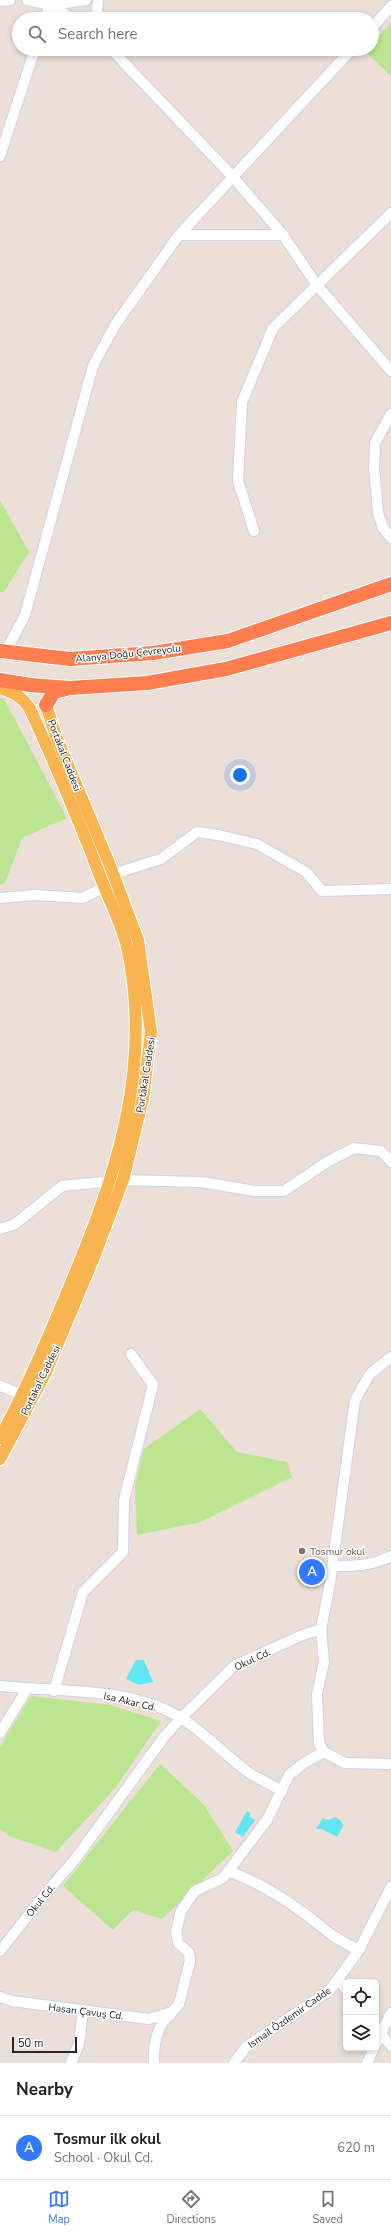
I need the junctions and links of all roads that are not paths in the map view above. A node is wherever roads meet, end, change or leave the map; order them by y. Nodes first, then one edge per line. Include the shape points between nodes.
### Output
1 (10, 0) edge
2 (27, 0) edge
3 (86, 0) edge
4 (98, 0) edge
5 (0, 1) edge
6 (50, 5) junction
7 (391, 6) edge
8 (48, 12) edge
9 (62, 12) edge
10 (97, 12) edge
11 (379, 20) edge
12 (33, 56) edge
13 (118, 56) edge
14 (345, 56) edge
15 (0, 156) edge
16 (232, 176) junction
17 (391, 213) edge
18 (178, 235) junction
19 (283, 235) junction
20 (316, 284) junction
21 (391, 371) edge
22 (391, 414) edge
23 (254, 531) dead end
24 (391, 538) edge
25 (391, 584) edge
26 (391, 623) edge
27 (3, 651) edge
28 (0, 680) edge
29 (0, 688) edge
30 (70, 688) junction
31 (46, 705) joint
32 (112, 874) junction
33 (104, 887) junction
34 (391, 889) edge
35 (0, 898) edge
36 (391, 1162) edge
37 (123, 1180) junction
38 (110, 1181) junction
39 (0, 1229) edge
40 (131, 1354) dead end
41 (391, 1357) edge
42 (0, 1386) edge
43 (28, 1397) junction
44 (0, 1438) edge
45 (0, 1460) edge
46 (391, 1556) edge
47 (333, 1566) junction
48 (322, 1629) junction
49 (0, 1686) edge
50 (27, 1689) junction
51 (54, 1691) junction
52 (181, 1718) junction
53 (0, 1733) edge
54 (324, 1752) junction
55 (391, 1764) edge
56 (282, 1792) junction
57 (228, 1871) junction
58 (391, 1887) edge
59 (359, 1950) junction
60 (0, 1951) edge
61 (338, 1979) junction
62 (343, 1986) edge
63 (0, 1997) edge
64 (83, 2011) junction
65 (172, 2012) junction
66 (391, 2013) edge
67 (379, 2030) edge
68 (391, 2046) edge
69 (373, 2051) edge
70 (71, 2063) edge
71 (154, 2063) edge
72 (234, 2063) edge
73 (367, 2063) edge

1 - 5 street
2 - 6 street
3 - 6 street
4 - 10 street
6 - 8 street
6 - 9 street
7 - 11 street
12 - 15 street
13 - 16 street
14 - 16 street
16 - 18 street
16 - 19 street
17 - 20 street
18 - 19 street
18 - 27 street via 115,325 93,366 25,615
19 - 20 street
20 - 21 street
20 - 23 street via 273,328 242,402 238,481
22 - 24 street via 375,443 374,467 378,513 383,528
25 - 27 highway, Alanya Doğu Çevreyolu via 228,641 154,653 70,659
26 - 30 highway via 226,669 147,683
28 - 30 highway
29 - 33 main road, Portakal Caddesi via 22,698 30,709
30 - 31 highway via 54,692
31 - 32 main road, Portakal Caddesi via 57,739
32 - 33 street
32 - 34 street via 161,859 197,832 218,834 256,844 306,872 322,891
32 - 37 main road, Portakal Caddesi via 138,940 151,1032 143,1098
33 - 35 street via 83,898 35,895
33 - 38 main road, Portakal Caddesi via 126,946 137,1034 131,1099
36 - 37 street via 381,1151 354,1148 327,1162 284,1191 255,1191 201,1182
37 - 38 street
37 - 43 main road, Portakal Caddesi via 82,1288 46,1372
38 - 39 street via 62,1186 15,1224
38 - 43 main road, Portakal Caddesi
40 - 51 street via 153,1385 124,1500 123,1552 83,1592
41 - 47 street via 370,1374 355,1400
42 - 43 street
43 - 44 main road, Portakal Caddesi
43 - 45 main road, Portakal Caddesi
46 - 47 street via 377,1563
47 - 48 street
48 - 52 street, Okul Cd. via 300,1636 234,1666
48 - 54 street via 324,1662 317,1694 319,1743
49 - 50 street, Isa Akar Cd.
50 - 51 street, Isa Akar Cd.
50 - 53 street
51 - 52 street, Isa Akar Cd. via 110,1695 152,1704
52 - 56 street, Isa Akar Cd. via 245,1770
52 - 60 street, Okul Cd. via 76,1858
54 - 55 street via 344,1762
54 - 56 street via 304,1763 290,1775
56 - 57 street via 266,1820
57 - 59 street via 262,1886 338,1940
57 - 65 street via 223,1878 195,1891 181,1911 176,1932 178,1943 189,1953 190,1961 179,2004
58 - 59 street, Ismail Ôzdemir Cadde
59 - 61 street, Ismail Ôzdemir Cadde
61 - 62 street
61 - 72 street, Ismail Ôzdemir Cadde via 330,1990 246,2047
63 - 64 street, Hasan Çavuş Cd.
64 - 65 street, Hasan Çavuş Cd. via 148,2019
64 - 70 street via 79,2044
65 - 71 street via 162,2021 153,2054
66 - 67 street
67 - 68 street
69 - 73 street

